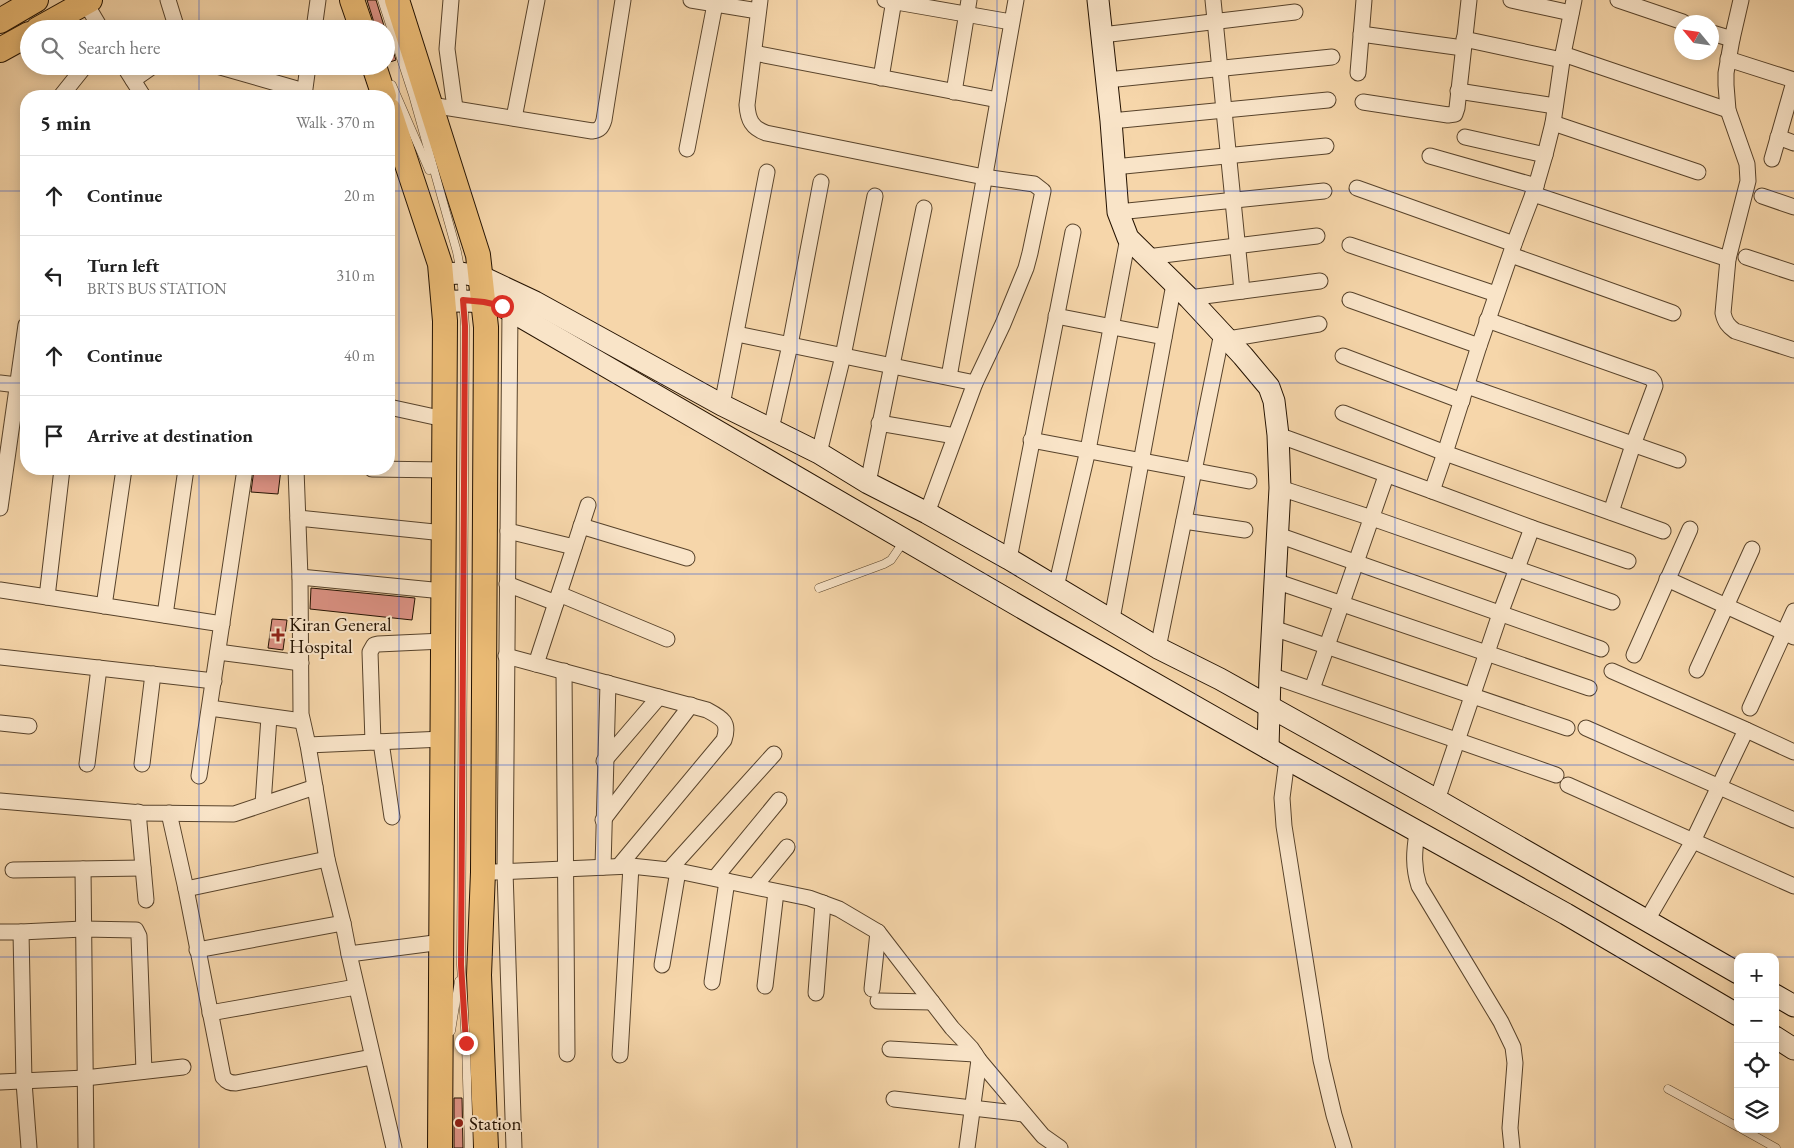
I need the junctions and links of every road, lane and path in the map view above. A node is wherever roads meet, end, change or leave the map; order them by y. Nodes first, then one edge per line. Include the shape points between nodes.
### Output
1 (36, 0) edge
2 (168, 0) edge
3 (318, 0) edge
4 (352, 0) edge
5 (382, 0) edge
6 (398, 0) edge
7 (451, 0) edge
8 (537, 0) edge
9 (623, 0) edge
10 (691, 0) edge
11 (891, 0) edge
12 (1016, 0) edge
13 (1098, 0) edge
14 (1213, 0) edge
15 (1364, 0) edge
16 (1469, 0) edge
17 (1511, 0) edge
18 (1618, 0) edge
19 (1741, 0) edge
20 (87, 1) edge
21 (714, 4) junction
22 (759, 5) edge
23 (1573, 6) edge
24 (968, 7) edge
25 (1295, 12) dead end
26 (1674, 19) edge
27 (54, 20) edge
28 (96, 20) edge
29 (174, 20) edge
30 (315, 20) edge
31 (359, 20) edge
32 (389, 20) edge
33 (0, 21) edge
34 (1012, 22) junction
35 (1215, 22) junction
36 (1361, 34) junction
37 (1102, 35) junction
38 (1719, 35) edge
39 (20, 39) edge
40 (395, 40) edge
41 (1732, 40) junction
42 (1463, 44) junction
43 (0, 50) edge
44 (754, 53) junction
45 (1332, 57) dead end
46 (1562, 57) junction
47 (1728, 59) junction
48 (1220, 68) junction
49 (1358, 74) dead end
50 (78, 75) edge
51 (130, 75) edge
52 (140, 75) edge
53 (246, 75) edge
54 (307, 75) edge
55 (881, 78) junction
56 (382, 79) edge
57 (133, 80) junction
58 (1107, 80) junction
59 (1794, 81) edge
60 (67, 90) edge
61 (139, 90) edge
62 (294, 90) edge
63 (304, 90) edge
64 (394, 90) edge
65 (1458, 91) junction
66 (395, 92) edge
67 (954, 92) junction
68 (998, 100) junction
69 (1328, 100) dead end
70 (1363, 102) dead end
71 (431, 104) junction
72 (1555, 106) junction
73 (455, 108) junction
74 (1224, 110) junction
75 (1728, 110) junction
76 (514, 118) junction
77 (1111, 121) junction
78 (1553, 124) junction
79 (395, 128) edge
80 (1464, 137) dead end
81 (1778, 137) junction
82 (1794, 143) edge
83 (1326, 146) dead end
84 (687, 149) dead end
85 (1545, 155) junction
86 (1228, 156) junction
87 (1430, 156) dead end
88 (1772, 159) dead end
89 (1114, 167) junction
90 (767, 172) dead end
91 (1698, 172) dead end
92 (984, 177) junction
93 (821, 182) dead end
94 (1357, 188) dead end
95 (1324, 190) dead end
96 (1534, 190) junction
97 (439, 193) junction
98 (875, 196) dead end
99 (1762, 196) dead end
100 (1233, 200) junction
101 (1794, 207) edge
102 (924, 208) dead end
103 (1118, 212) junction
104 (1072, 232) dead end
105 (1317, 236) dead end
106 (1128, 238) junction
107 (1350, 244) dead end
108 (1238, 246) junction
109 (1512, 249) junction
110 (1147, 257) junction
111 (1746, 257) dead end
112 (1728, 260) junction
113 (1794, 273) edge
114 (461, 275) junction
115 (1320, 281) dead end
116 (506, 288) junction
117 (1182, 291) junction
118 (1242, 291) junction
119 (1496, 294) junction
120 (1350, 300) dead end
121 (463, 301) junction
122 (510, 311) junction
123 (1673, 313) dead end
124 (1056, 316) junction
125 (1487, 320) junction
126 (1319, 324) dead end
127 (1111, 327) junction
128 (737, 334) junction
129 (1225, 336) junction
130 (1164, 337) junction
131 (790, 345) junction
132 (1793, 345) edge
133 (1478, 346) junction
134 (843, 356) junction
135 (1343, 356) dead end
136 (891, 366) junction
137 (949, 377) junction
138 (0, 383) edge
139 (975, 383) junction
140 (20, 385) edge
141 (1467, 386) junction
142 (20, 396) edge
143 (1462, 401) junction
144 (722, 405) junction
145 (395, 408) edge
146 (1343, 413) dead end
147 (444, 419) junction
148 (879, 423) junction
149 (771, 429) junction
150 (1278, 435) junction
151 (955, 436) junction
152 (1031, 440) junction
153 (1633, 444) junction
154 (1088, 450) junction
155 (819, 452) junction
156 (1446, 453) junction
157 (1140, 460) junction
158 (1678, 460) dead end
159 (395, 469) edge
160 (444, 470) junction
161 (1194, 471) junction
162 (61, 475) edge
163 (123, 475) edge
164 (185, 475) edge
165 (245, 475) edge
166 (296, 475) edge
167 (1386, 476) junction
168 (1249, 481) dead end
169 (868, 483) junction
170 (1280, 488) junction
171 (1432, 491) junction
172 (588, 505) dead end
173 (0, 508) edge
174 (1611, 512) junction
175 (927, 513) junction
176 (298, 518) junction
177 (1372, 518) junction
178 (1184, 521) junction
179 (581, 526) junction
180 (1532, 528) junction
181 (1690, 529) dead end
182 (1245, 530) dead end
183 (508, 531) junction
184 (1663, 531) dead end
185 (444, 533) junction
186 (1278, 535) junction
187 (905, 540) junction
188 (574, 547) junction
189 (1752, 549) dead end
190 (687, 558) dead end
191 (1009, 559) junction
192 (1628, 561) dead end
193 (1357, 562) junction
194 (1516, 570) junction
195 (300, 577) junction
196 (1667, 579) junction
197 (1274, 581) junction
198 (507, 584) junction
199 (1056, 587) junction
200 (819, 588) dead end
201 (0, 590) edge
202 (444, 591) junction
203 (47, 597) junction
204 (558, 598) junction
205 (1612, 602) dead end
206 (1342, 604) junction
207 (104, 606) junction
208 (1727, 606) junction
209 (1794, 611) edge
210 (1500, 614) junction
211 (165, 616) junction
212 (1112, 619) junction
213 (222, 624) junction
214 (1273, 628) junction
215 (1789, 634) edge
216 (667, 639) dead end
217 (443, 641) junction
218 (1327, 646) junction
219 (1158, 648) junction
220 (1601, 648) dead end
221 (218, 652) junction
222 (1487, 654) junction
223 (1634, 655) dead end
224 (506, 656) junction
225 (0, 657) edge
226 (300, 662) junction
227 (536, 664) junction
228 (99, 668) junction
229 (1697, 670) dead end
230 (564, 671) junction
231 (1612, 671) dead end
232 (153, 674) junction
233 (1270, 675) junction
234 (214, 681) junction
235 (608, 683) junction
236 (1589, 688) dead end
237 (1312, 690) junction
238 (1473, 695) junction
239 (659, 697) junction
240 (1264, 703) junction
241 (690, 705) junction
242 (210, 708) junction
243 (1750, 708) dead end
244 (269, 717) junction
245 (302, 721) junction
246 (0, 723) edge
247 (29, 726) dead end
248 (1567, 728) dead end
249 (1586, 728) dead end
250 (1746, 730) junction
251 (443, 739) junction
252 (1458, 740) junction
253 (377, 742) junction
254 (1261, 744) junction
255 (308, 745) junction
256 (1794, 752) edge
257 (774, 754) dead end
258 (1286, 759) junction
259 (604, 761) junction
260 (87, 764) dead end
261 (142, 764) dead end
262 (200, 776) dead end
263 (315, 787) junction
264 (1719, 787) junction
265 (779, 800) dead end
266 (1437, 800) junction
267 (0, 801) edge
268 (263, 804) junction
269 (138, 812) junction
270 (168, 813) junction
271 (392, 817) dead end
272 (603, 820) junction
273 (1794, 820) edge
274 (1417, 833) junction
275 (1693, 841) junction
276 (787, 847) dead end
277 (327, 859) junction
278 (625, 866) junction
279 (602, 867) junction
280 (143, 868) junction
281 (565, 868) junction
282 (83, 869) junction
283 (13, 870) dead end
284 (674, 870) junction
285 (494, 872) junction
286 (721, 880) junction
287 (755, 886) junction
288 (1794, 886) edge
289 (186, 889) junction
290 (776, 892) junction
291 (146, 900) dead end
292 (823, 903) junction
293 (1648, 920) junction
294 (343, 922) junction
295 (83, 930) junction
296 (0, 932) edge
297 (21, 932) junction
298 (878, 932) junction
299 (442, 942) junction
300 (197, 950) junction
301 (349, 954) junction
302 (461, 965) junction
303 (662, 965) dead end
304 (1734, 971) edge
305 (712, 982) dead end
306 (765, 986) dead end
307 (356, 987) junction
308 (816, 992) dead end
309 (1779, 997) edge
310 (932, 1002) junction
311 (1794, 1006) edge
312 (210, 1013) junction
313 (1734, 1013) edge
314 (1779, 1040) edge
315 (450, 1042) dead end
316 (890, 1049) dead end
317 (1794, 1049) edge
318 (567, 1054) dead end
319 (620, 1054) dead end
320 (372, 1057) junction
321 (977, 1057) junction
322 (184, 1067) dead end
323 (144, 1072) junction
324 (85, 1078) junction
325 (0, 1082) edge
326 (24, 1082) junction
327 (1668, 1089) dead end
328 (894, 1099) dead end
329 (973, 1108) junction
330 (1024, 1114) junction
331 (1734, 1125) edge
332 (1748, 1133) edge
333 (1771, 1147) edge
334 (29, 1148) edge
335 (86, 1148) edge
336 (394, 1148) edge
337 (440, 1148) edge
338 (469, 1148) edge
339 (486, 1148) edge
340 (514, 1148) edge
341 (967, 1148) edge
342 (1060, 1148) edge
343 (1344, 1148) edge
344 (1512, 1148) edge

1 - 33 main road
2 - 29 street
3 - 30 street
4 - 31 main road
5 - 32 lane
6 - 71 main road
7 - 73 street via 447,50
8 - 76 street
9 - 76 street via 602,127 592,131
10 - 21 street
11 - 24 street
11 - 55 street
12 - 34 street
13 - 37 street
14 - 35 street
15 - 36 street
16 - 42 street
17 - 23 street
18 - 26 street
19 - 41 street
20 - 27 main road
20 - 28 street
21 - 22 street
21 - 84 street
22 - 44 street
23 - 46 street
24 - 34 street
24 - 67 street
25 - 35 street
34 - 68 street
35 - 37 street
35 - 48 street
36 - 42 street
36 - 49 street
37 - 58 street
38 - 41 street
39 - 43 main road
40 - 97 lane
41 - 47 street
42 - 46 street
42 - 65 street
44 - 55 street
44 - 92 street via 747,105 749,120 760,131
45 - 48 street
46 - 72 street
46 - 75 street
47 - 59 street
47 - 75 street
48 - 58 street
48 - 74 street
50 - 60 street
51 - 57 street
52 - 57 street
53 - 62 street
54 - 63 street
55 - 67 street
56 - 64 lane
57 - 61 street
58 - 77 street
59 - 81 street
65 - 70 street via 1456,112 1451,115
65 - 72 street
66 - 97 lane
67 - 68 street
68 - 92 street
69 - 74 street
71 - 73 street
71 - 114 main road via 478,254
72 - 78 street
73 - 76 street
74 - 77 street
74 - 86 street
75 - 112 street via 1748,174
77 - 89 street
78 - 85 street
78 - 91 street
79 - 114 main road via 440,264
80 - 85 street
81 - 82 street
81 - 88 street
83 - 86 street
85 - 96 street
86 - 89 street
86 - 100 street
87 - 96 street
89 - 103 street
90 - 128 street
92 - 137 street
92 - 139 street via 1034,184 1041,188 1043,195 1026,268
93 - 131 street
94 - 109 street
95 - 100 street
96 - 109 street
96 - 112 street
97 - 114 lane
98 - 134 street
99 - 101 street
100 - 103 street
100 - 108 street
102 - 136 street
103 - 106 street
104 - 124 street
105 - 108 street
106 - 110 street
106 - 127 street
107 - 119 street
108 - 110 street
108 - 118 street
109 - 119 street
109 - 123 street
110 - 117 street
111 - 113 street
112 - 132 street via 1725,321 1735,330
114 - 116 street
114 - 121 main road
114 - 121 main road
115 - 118 street
116 - 122 street
116 - 144 street
117 - 118 street
117 - 129 street
117 - 130 street
119 - 125 street
120 - 133 street
121 - 122 street via 502,306
121 - 147 main road
121 - 285 main road via 486,336
121 - 302 lane
122 - 183 street
122 - 187 street
124 - 127 street
124 - 152 street
125 - 133 street
125 - 153 street via 1651,378 1655,386
126 - 129 street
127 - 130 street
127 - 154 street
128 - 131 street
128 - 144 street
129 - 150 street via 1273,394
129 - 161 street
130 - 157 street
131 - 134 street
131 - 149 street
133 - 141 street
134 - 136 street
134 - 155 street
135 - 143 street
136 - 137 street
136 - 148 street
137 - 139 street
138 - 140 street
139 - 151 street
141 - 143 street
141 - 153 street
142 - 173 street
143 - 156 street
144 - 149 street
145 - 147 street
146 - 156 street
147 - 160 main road
148 - 151 street
148 - 169 street
149 - 155 street
150 - 167 street
150 - 170 street
151 - 175 street
152 - 154 street
152 - 191 street
153 - 158 street
153 - 174 street
154 - 157 street
154 - 199 street
155 - 169 street
156 - 171 street
156 - 174 street
157 - 161 street
157 - 212 street
159 - 160 street
160 - 185 main road
161 - 168 street
161 - 178 street
162 - 203 street
163 - 207 street
164 - 211 street
165 - 213 street
166 - 176 street
167 - 171 street
167 - 177 street
169 - 175 street
170 - 177 street
170 - 186 street
171 - 180 street
172 - 179 street
174 - 184 street
175 - 191 street
176 - 185 street
176 - 195 street
177 - 193 street
177 - 194 street
178 - 182 street
178 - 219 street
179 - 188 street
179 - 190 street
180 - 192 street
180 - 194 street
181 - 196 street
183 - 188 street
183 - 198 street
185 - 202 main road
186 - 193 street
186 - 197 street
187 - 200 lane via 891,560
187 - 254 street
188 - 204 street
189 - 208 street
191 - 199 street
193 - 206 street
193 - 210 street
194 - 205 street
194 - 210 street
195 - 202 street
195 - 226 street
196 - 208 street
196 - 223 street
197 - 206 street
197 - 214 street
198 - 204 street
198 - 224 street
199 - 212 street
201 - 203 street
202 - 217 main road
203 - 207 street
204 - 216 street
204 - 227 street
206 - 218 street
206 - 222 street
207 - 211 street
208 - 215 street
208 - 229 street
209 - 215 street
210 - 220 street
210 - 222 street
211 - 213 street
212 - 219 street
213 - 221 street
214 - 218 street
214 - 233 street
215 - 243 street
217 - 251 main road
217 - 253 street via 378,644 371,649
218 - 237 street
218 - 238 street
219 - 240 street
221 - 226 street
221 - 234 street
222 - 236 street
222 - 238 street
224 - 227 street
224 - 285 street
225 - 228 street
226 - 245 street
227 - 230 street
228 - 232 street
228 - 260 street
230 - 235 street
230 - 281 street
231 - 250 street
232 - 234 street
232 - 261 street
233 - 237 street
233 - 240 street
234 - 242 street
235 - 239 street
235 - 259 street
237 - 252 street
238 - 248 street
238 - 252 street
239 - 241 street
239 - 259 street
240 - 254 street
240 - 266 street
241 - 272 street
241 - 278 street via 718,715 725,722 728,730 724,740
242 - 244 street
242 - 262 street
244 - 245 street
244 - 268 street
245 - 255 street
246 - 247 street
249 - 264 street
250 - 256 street
250 - 264 street
251 - 253 street
251 - 299 main road
252 - 266 street
252 - 275 street via 1562,780
253 - 255 street
253 - 271 street
254 - 258 street
255 - 263 street
257 - 284 street
258 - 274 street
258 - 343 street via 1282,798 1284,826 1321,1060
259 - 272 street
263 - 268 street
263 - 277 street
264 - 273 street
264 - 275 street
265 - 286 street
266 - 293 street
267 - 269 street
268 - 270 street via 234,814
269 - 270 street
269 - 280 street
270 - 289 street
272 - 279 street
274 - 313 street via 1566,914
274 - 344 street via 1413,854 1419,886 1502,1022 1512,1048 1515,1062 1510,1117
275 - 288 street
275 - 293 street
276 - 287 street
277 - 289 street
277 - 294 street
278 - 279 street
278 - 284 street
278 - 319 street
279 - 281 street
280 - 282 street
280 - 291 street
281 - 285 street
281 - 318 street
282 - 283 street
282 - 295 street
284 - 286 street
284 - 303 street
285 - 339 main road via 479,975
285 - 340 street
286 - 287 street
286 - 305 street
287 - 290 street
289 - 300 street
290 - 292 street
290 - 306 street
292 - 298 street
292 - 308 street
293 - 304 street
294 - 300 street
294 - 301 street
295 - 297 street
295 - 323 street via 133,929 139,932
295 - 324 street
296 - 297 street
297 - 326 street
298 - 310 street
298 - 310 street via 875,995
299 - 301 street
299 - 337 main road
300 - 312 street
301 - 307 street
302 - 315 lane
302 - 338 lane
307 - 312 street
307 - 320 street
309 - 311 street
310 - 321 street
312 - 320 street via 223,1077 229,1083
314 - 317 street
316 - 321 street
320 - 336 street
321 - 329 street
321 - 330 street
322 - 323 street
323 - 324 street
324 - 326 street
324 - 335 street
325 - 326 street
326 - 334 street
327 - 331 lane
328 - 329 street
329 - 330 street
329 - 341 street
330 - 342 street via 1043,1136
332 - 333 lane

